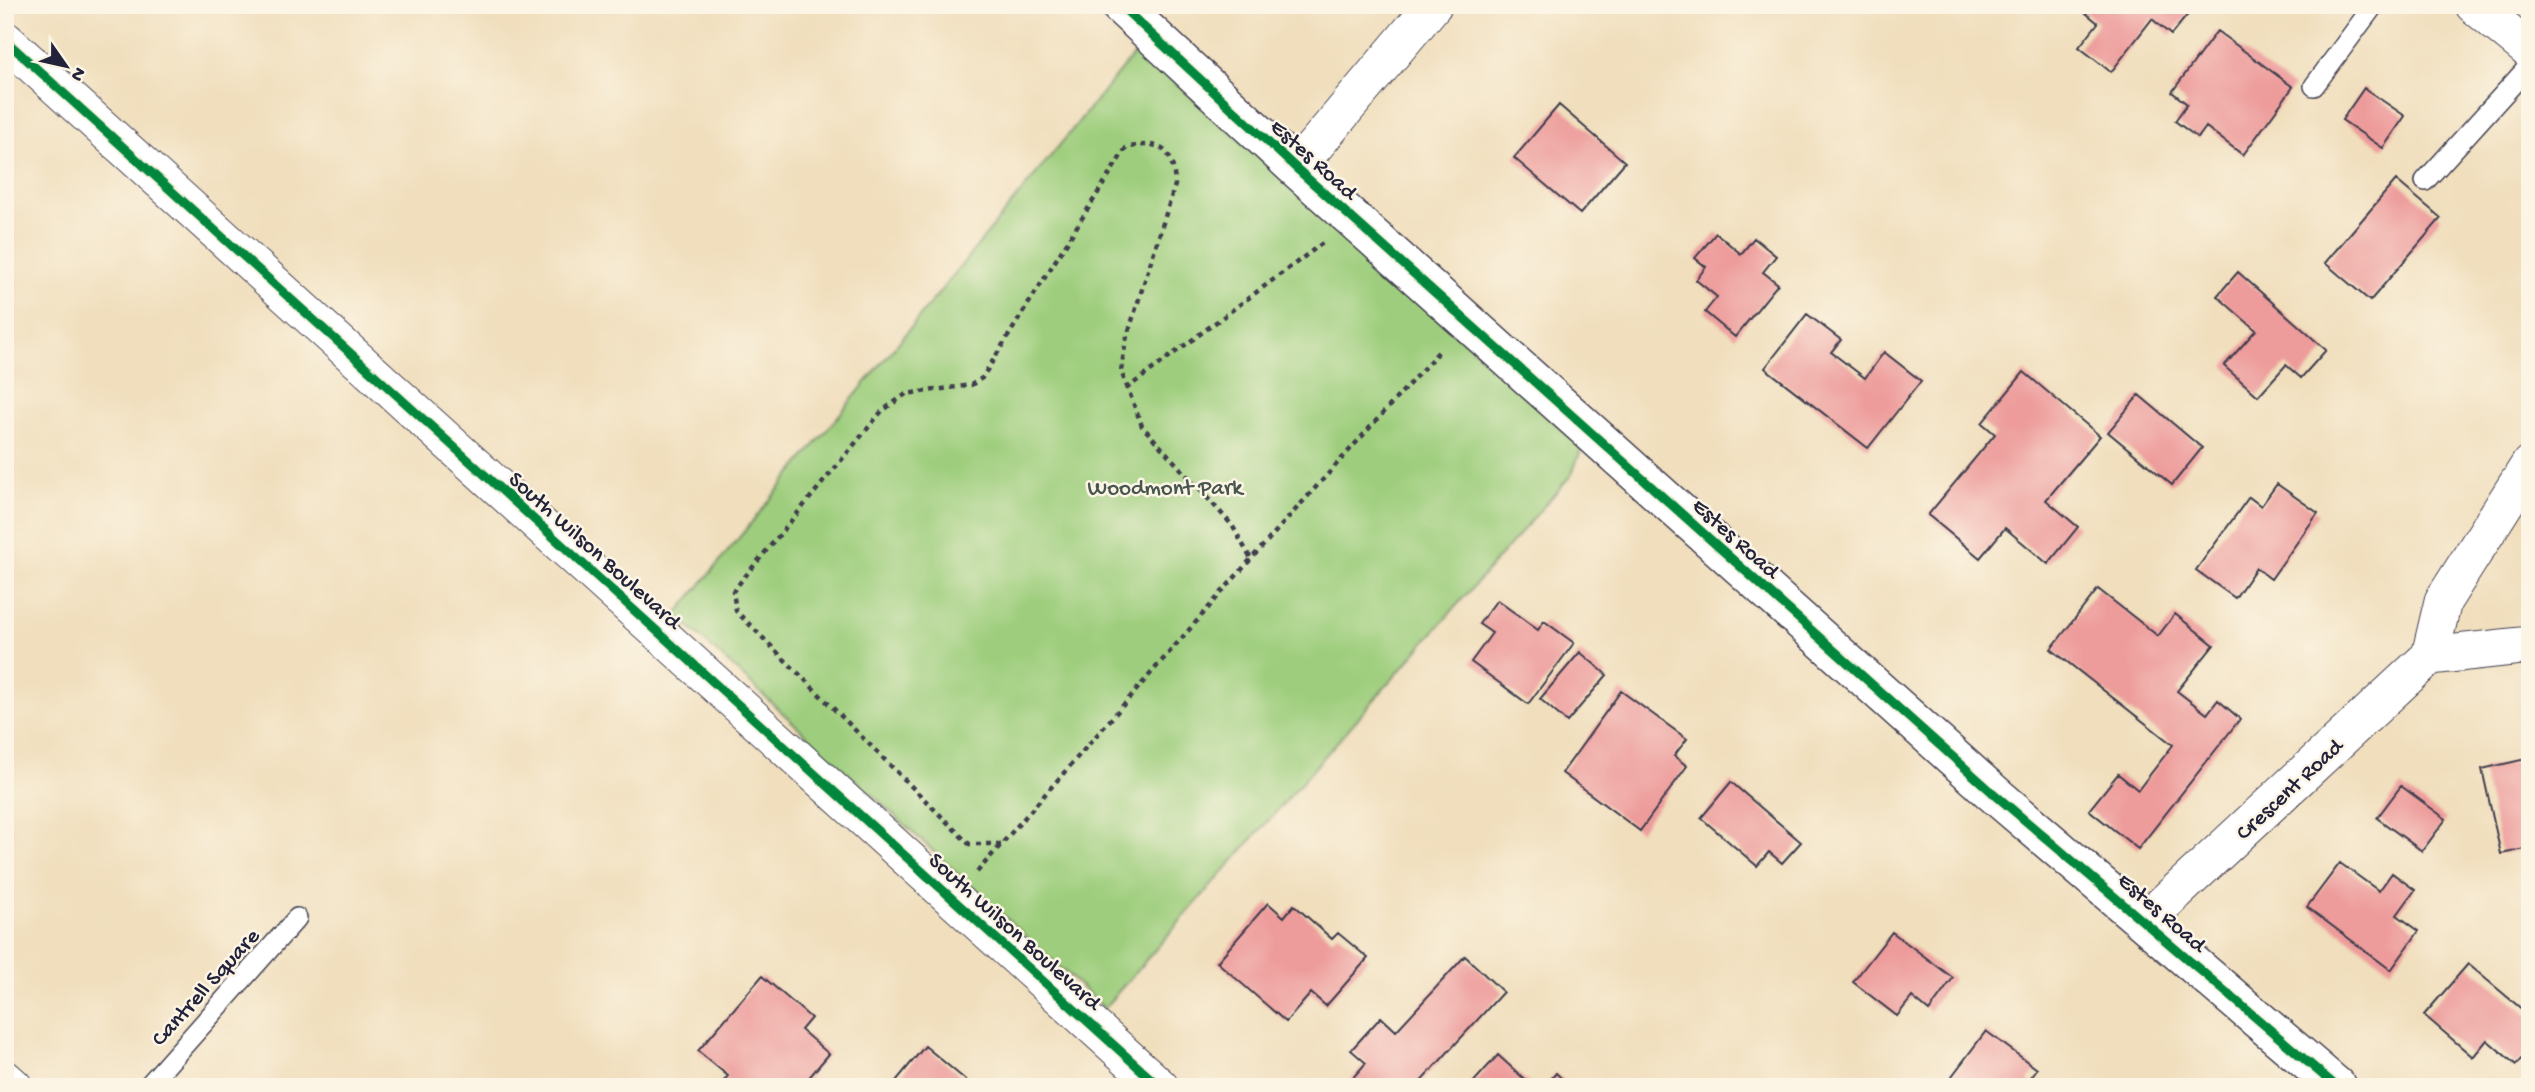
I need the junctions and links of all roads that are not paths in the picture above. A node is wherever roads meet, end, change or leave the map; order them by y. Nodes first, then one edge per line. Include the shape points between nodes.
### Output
1 (1120, 5) edge
2 (1433, 5) edge
3 (2374, 5) edge
4 (2474, 5) edge
5 (5, 40) edge
6 (2530, 51) edge
7 (2530, 65) edge
8 (2314, 86) dead end
9 (1296, 168) junction
10 (2425, 181) dead end
11 (2530, 464) edge
12 (2530, 645) edge
13 (2430, 656) junction
14 (297, 918) dead end
15 (2145, 921) junction
16 (5, 1079) edge
17 (14, 1087) edge
18 (148, 1087) edge
19 (1160, 1087) edge
20 (2337, 1087) edge

1 - 9 street, Estes Road
2 - 9 street
3 - 8 lane
4 - 6 street
5 - 19 street, South Wilson Boulevard
7 - 10 lane
9 - 15 street, Estes Road via 1993,793
11 - 13 street via 2443,601
12 - 13 street
13 - 15 street, Crescent Road
14 - 18 lane, Cantrell Square
15 - 20 street, Estes Road
16 - 17 street

